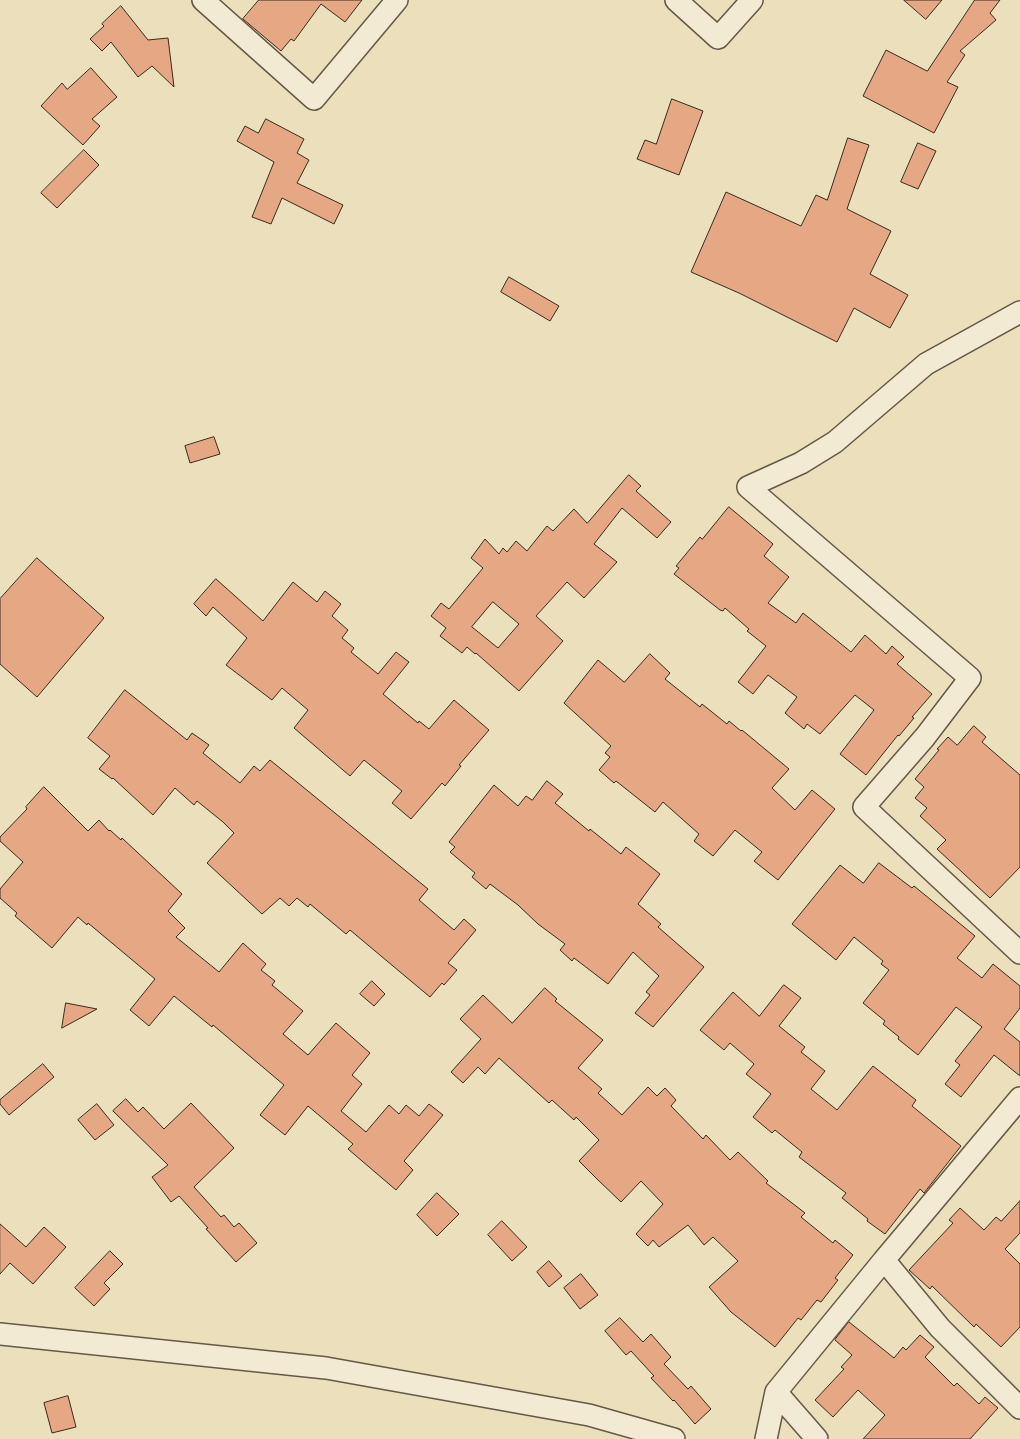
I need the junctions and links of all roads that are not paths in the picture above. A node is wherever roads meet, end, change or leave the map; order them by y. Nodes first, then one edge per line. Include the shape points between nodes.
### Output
1 (203, 0) edge
2 (396, 0) edge
3 (676, 0) edge
4 (752, 0) edge
5 (1020, 312) edge
6 (1020, 953) edge
7 (1020, 1098) edge
8 (884, 1260) junction
9 (0, 1334) edge
10 (776, 1392) junction
11 (1020, 1408) edge
12 (674, 1439) edge
13 (766, 1439) edge
14 (818, 1439) edge

1 - 2 street via 314,99
3 - 4 street via 718,38
5 - 6 street via 926,364 835,442 801,463 748,487 970,678 925,737 864,807
7 - 8 street
8 - 10 street
8 - 11 street via 940,1328
9 - 12 street via 326,1368 588,1415
10 - 13 street
10 - 14 street

